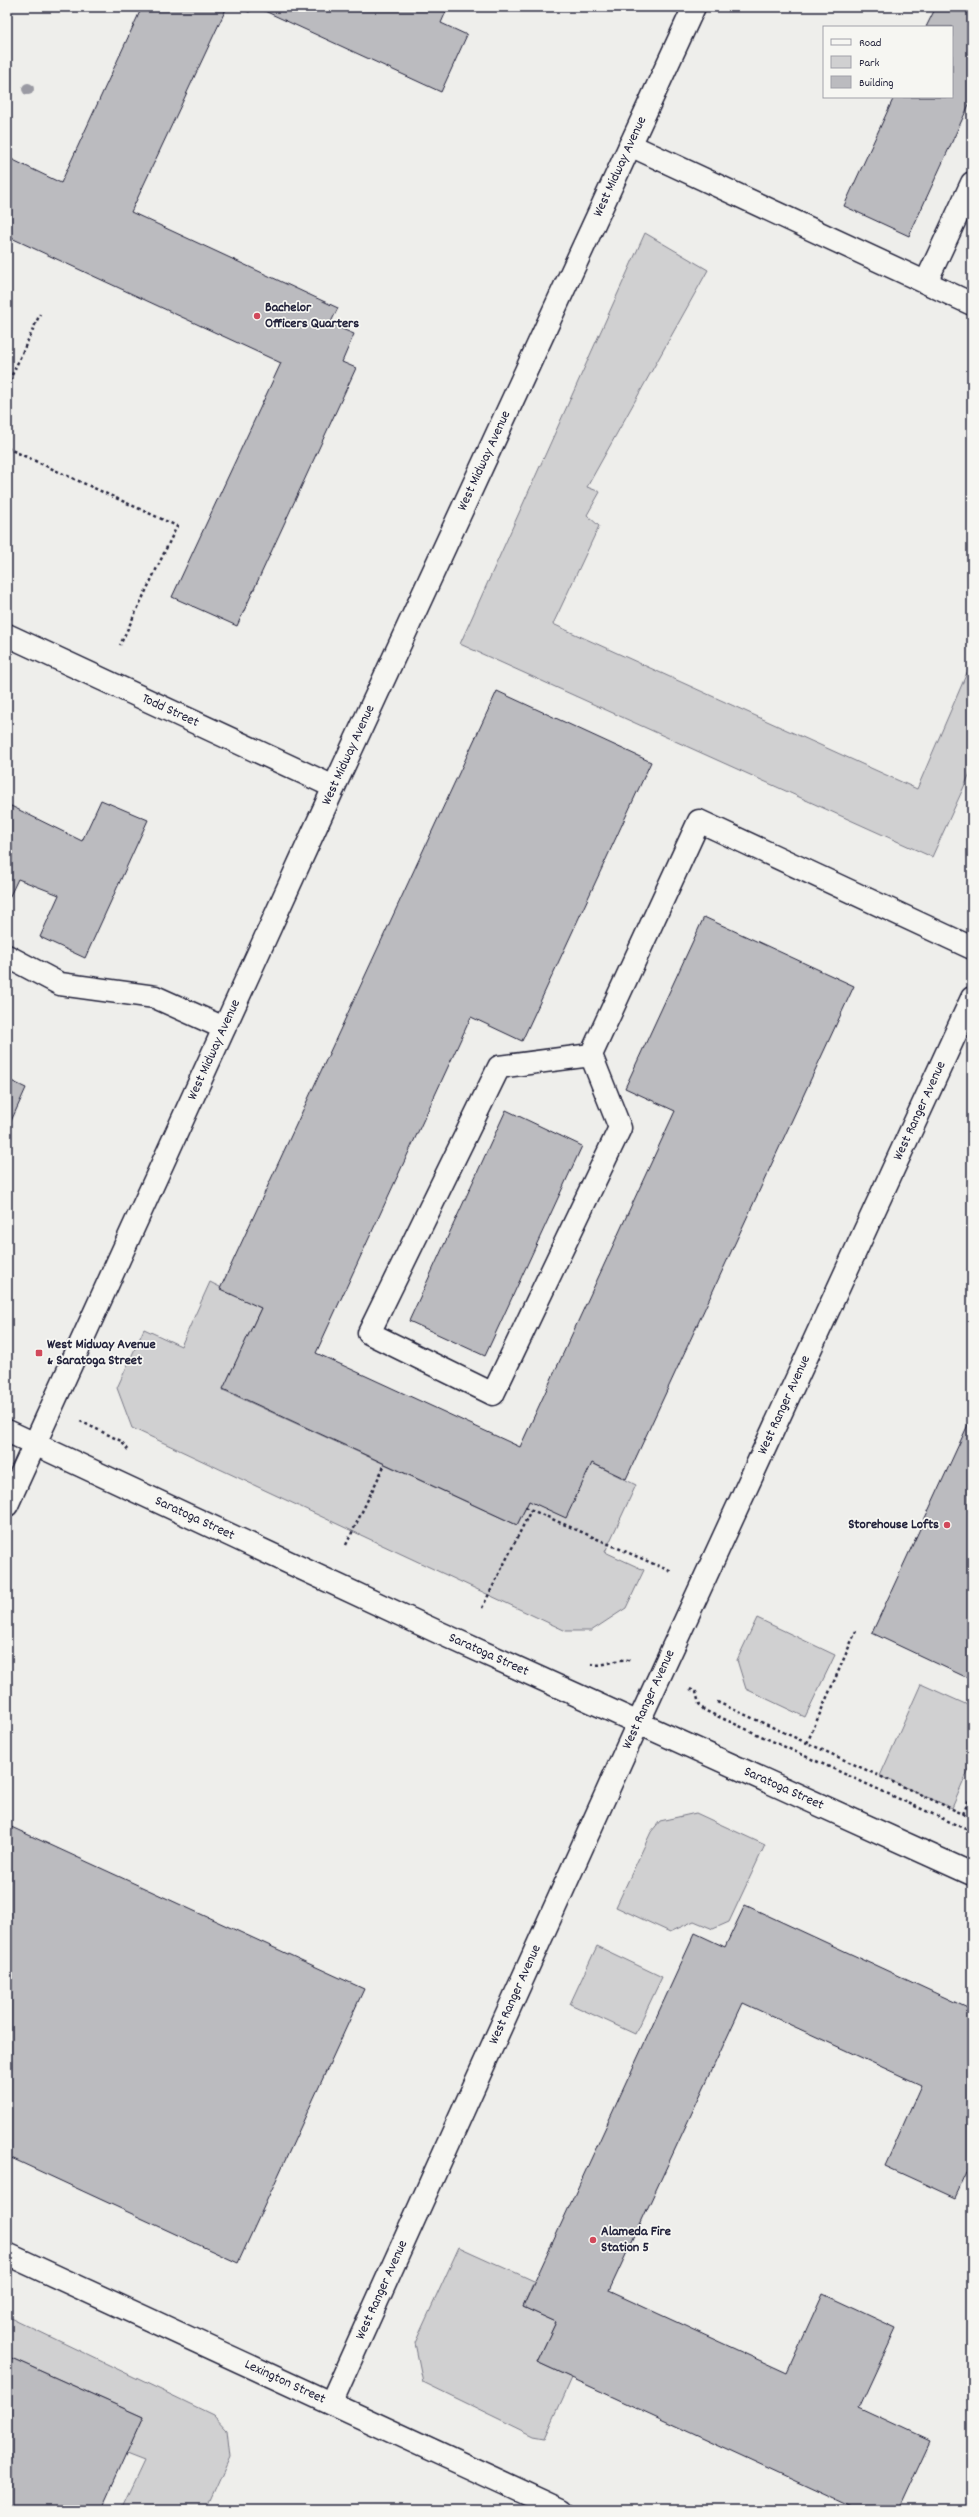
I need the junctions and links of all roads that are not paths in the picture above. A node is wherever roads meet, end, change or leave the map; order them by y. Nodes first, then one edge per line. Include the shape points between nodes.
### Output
1 (694, 7) edge
2 (630, 145) junction
3 (972, 183) edge
4 (926, 282) junction
5 (972, 304) edge
6 (7, 635) edge
7 (334, 787) junction
8 (972, 948) edge
9 (7, 956) edge
10 (972, 998) edge
11 (224, 1028) junction
12 (591, 1055) junction
13 (7, 1431) edge
14 (34, 1444) junction
15 (7, 1504) edge
16 (639, 1721) junction
17 (972, 1874) edge
18 (7, 2254) edge
19 (331, 2403) junction
20 (562, 2510) edge

1 - 2 street, West Midway Avenue
2 - 4 street
2 - 7 street, West Midway Avenue
3 - 4 street
4 - 5 street
6 - 7 street, Todd Street
7 - 11 street, West Midway Avenue
8 - 12 street via 699,821
9 - 11 street via 60,984 155,996
10 - 16 street, West Ranger Avenue
11 - 14 street, West Midway Avenue
12 - 12 street via 499,1067 369,1333 493,1394 620,1128
13 - 14 street, Saratoga Street
14 - 15 street, West Midway Avenue
14 - 16 street, Saratoga Street via 440,1633
16 - 17 street, Saratoga Street
16 - 19 street, West Ranger Avenue
18 - 19 street, Lexington Street
19 - 20 street, Lexington Street

